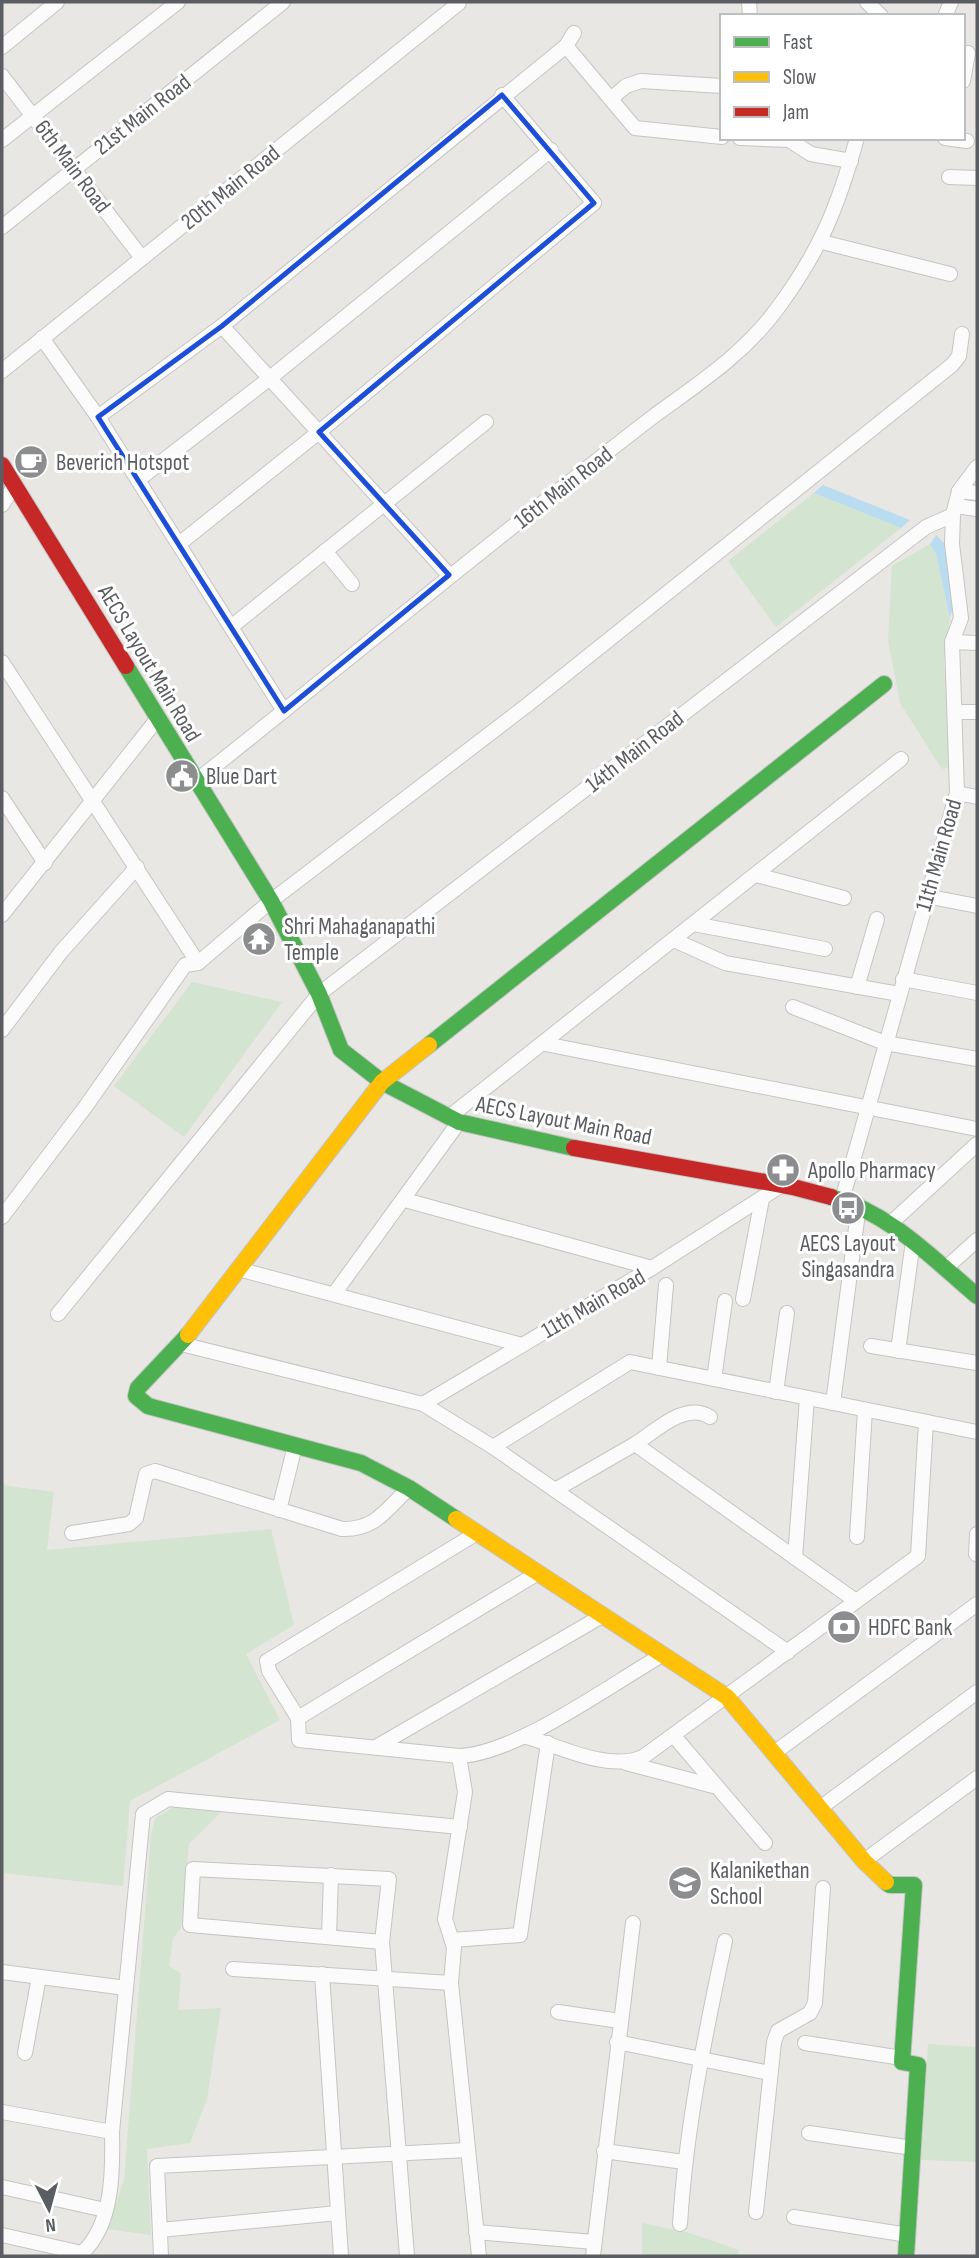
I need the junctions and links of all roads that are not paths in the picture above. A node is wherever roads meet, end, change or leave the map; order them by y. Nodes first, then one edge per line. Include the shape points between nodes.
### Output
1 (57, 2) edge
2 (178, 2) edge
3 (283, 2) edge
4 (459, 3) edge
5 (574, 33) dead end
6 (566, 46) junction
7 (2, 47) edge
8 (970, 53) edge
9 (965, 73) edge
10 (2, 75) edge
11 (720, 86) edge
12 (502, 95) junction
13 (612, 98) junction
14 (35, 116) junction
15 (720, 137) edge
16 (2, 140) edge
17 (773, 140) edge
18 (856, 140) edge
19 (960, 140) edge
20 (967, 141) dead end
21 (551, 150) junction
22 (850, 162) junction
23 (74, 168) junction
24 (949, 177) dead end
25 (977, 178) edge
26 (2, 227) edge
27 (822, 242) junction
28 (142, 258) junction
29 (950, 274) dead end
30 (222, 326) junction
31 (962, 334) dead end
32 (42, 338) junction
33 (2, 371) edge
34 (270, 378) junction
35 (98, 416) junction
36 (486, 422) dead end
37 (319, 432) junction
38 (2, 465) edge
39 (977, 467) edge
40 (138, 480) junction
41 (15, 486) junction
42 (977, 493) edge
43 (383, 503) junction
44 (956, 504) junction
45 (2, 505) edge
46 (977, 509) edge
47 (179, 544) junction
48 (325, 551) junction
49 (449, 575) junction
50 (352, 584) dead end
51 (231, 627) junction
52 (956, 629) junction
53 (977, 643) edge
54 (2, 662) edge
55 (884, 684) dead end
56 (284, 711) junction
57 (956, 712) junction
58 (977, 712) edge
59 (158, 718) junction
60 (901, 759) dead end
61 (196, 781) junction
62 (957, 793) junction
63 (977, 797) edge
64 (94, 800) junction
65 (3, 802) edge
66 (45, 863) junction
67 (137, 867) junction
68 (756, 875) junction
69 (926, 896) junction
70 (844, 898) dead end
71 (271, 901) junction
72 (977, 906) edge
73 (2, 915) edge
74 (877, 919) dead end
75 (694, 924) junction
76 (674, 940) junction
77 (825, 949) dead end
78 (198, 963) junction
79 (903, 979) junction
80 (857, 987) junction
81 (977, 992) edge
82 (319, 994) junction
83 (899, 994) junction
84 (793, 1007) dead end
85 (2, 1030) edge
86 (886, 1043) junction
87 (545, 1044) junction
88 (977, 1059) edge
89 (382, 1082) junction
90 (867, 1110) junction
91 (454, 1119) junction
92 (977, 1129) edge
93 (977, 1144) edge
94 (782, 1185) junction
95 (762, 1199) junction
96 (842, 1199) junction
97 (405, 1200) junction
98 (859, 1205) junction
99 (2, 1217) edge
100 (891, 1223) junction
101 (977, 1240) edge
102 (913, 1241) junction
103 (947, 1267) junction
104 (652, 1268) junction
105 (239, 1269) junction
106 (666, 1285) dead end
107 (334, 1294) junction
108 (977, 1296) edge
109 (743, 1299) dead end
110 (725, 1301) dead end
111 (786, 1313) dead end
112 (58, 1314) dead end
113 (181, 1344) junction
114 (522, 1345) junction
115 (871, 1346) dead end
116 (898, 1351) junction
117 (977, 1363) edge
118 (659, 1368) junction
119 (714, 1379) junction
120 (776, 1392) junction
121 (807, 1398) junction
122 (833, 1403) junction
123 (423, 1404) junction
124 (865, 1410) junction
125 (710, 1417) dead end
126 (926, 1422) junction
127 (977, 1432) edge
128 (635, 1444) junction
129 (295, 1446) junction
130 (493, 1447) junction
131 (409, 1489) junction
132 (555, 1490) junction
133 (279, 1510) junction
134 (72, 1533) dead end
135 (477, 1533) junction
136 (977, 1534) edge
137 (857, 1537) dead end
138 (976, 1554) edge
139 (795, 1558) junction
140 (538, 1573) junction
141 (856, 1601) junction
142 (977, 1604) edge
143 (602, 1616) junction
144 (788, 1652) junction
145 (662, 1655) junction
146 (977, 1692) edge
147 (727, 1697) junction
148 (298, 1718) junction
149 (524, 1736) junction
150 (674, 1736) junction
151 (548, 1743) junction
152 (376, 1748) junction
153 (774, 1753) junction
154 (459, 1756) junction
155 (625, 1762) junction
156 (977, 1779) edge
157 (717, 1787) junction
158 (820, 1808) junction
159 (460, 1827) junction
160 (765, 1843) dead end
161 (864, 1861) junction
162 (331, 1875) junction
163 (823, 1888) dead end
164 (633, 1923) dead end
165 (329, 1937) junction
166 (452, 1940) junction
167 (725, 1941) dead end
168 (382, 1942) junction
169 (233, 1969) dead end
170 (2, 1972) edge
171 (322, 1974) junction
172 (39, 1977) junction
173 (387, 1978) junction
174 (451, 1983) junction
175 (126, 1989) junction
176 (558, 2012) dead end
177 (620, 2021) junction
178 (617, 2042) junction
179 (805, 2043) dead end
180 (25, 2053) dead end
181 (902, 2057) junction
182 (700, 2059) junction
183 (770, 2073) junction
184 (2, 2112) edge
185 (112, 2132) junction
186 (809, 2133) dead end
187 (913, 2148) junction
188 (467, 2150) junction
189 (604, 2151) junction
190 (399, 2154) junction
191 (334, 2157) junction
192 (684, 2162) junction
193 (2, 2187) edge
194 (106, 2210) junction
195 (755, 2212) dead end
196 (338, 2213) junction
197 (794, 2217) dead end
198 (680, 2224) dead end
199 (160, 2230) junction
200 (476, 2232) junction
201 (2, 2235) edge
202 (908, 2235) junction
203 (593, 2249) edge
204 (161, 2256) edge
205 (341, 2256) edge
206 (407, 2256) edge
207 (479, 2256) edge
208 (906, 2256) edge

1 - 7 street
2 - 14 street
3 - 23 street, 21st Main Road
4 - 28 street, 20th Main Road
5 - 6 street
6 - 12 street
6 - 13 street
8 - 9 street
10 - 14 street, 6th Main Road
11 - 13 street via 641,81
12 - 21 street
12 - 30 street
13 - 15 street via 635,128
14 - 16 street
14 - 23 street, 6th Main Road
17 - 22 street via 789,141 811,154
18 - 22 street, 16th Main Road
19 - 20 street
21 - 34 street
21 - 37 street via 594,203
22 - 27 street, 16th Main Road
23 - 26 street, 21st Main Road
23 - 28 street, 6th Main Road
24 - 25 street
27 - 29 street
27 - 49 street, 16th Main Road via 777,310 749,342
28 - 32 street, 20th Main Road
30 - 34 street
30 - 35 street
31 - 71 street via 959,356 952,365 526,706
32 - 33 street, 20th Main Road
32 - 35 street
34 - 37 street
34 - 40 street
35 - 40 street
36 - 43 street
37 - 43 street
37 - 47 street
38 - 41 street, AECS Layout Main Road
39 - 44 street
40 - 47 street
41 - 45 street
41 - 59 street, AECS Layout Main Road
42 - 44 street
43 - 48 street
43 - 49 street
44 - 46 street
44 - 52 street, 11th Main Road via 952,544
44 - 82 street, 14th Main Road
47 - 51 street
48 - 50 street
48 - 51 street
49 - 56 street, 16th Main Road
51 - 56 street
52 - 53 street
52 - 57 street, 11th Main Road
54 - 64 street
55 - 89 street
56 - 61 street, 16th Main Road
57 - 58 street
57 - 62 street, 11th Main Road
59 - 61 street, AECS Layout Main Road
59 - 64 street
60 - 68 street
61 - 71 street, AECS Layout Main Road
62 - 63 street
62 - 69 street, 11th Main Road
64 - 66 street
64 - 67 street
65 - 66 street
66 - 73 street
67 - 78 street
67 - 85 street via 61,952
68 - 70 street
68 - 75 street
69 - 72 street
69 - 79 street, 11th Main Road
71 - 78 street
71 - 82 street, AECS Layout Main Road
74 - 80 street
75 - 76 street
75 - 77 street
76 - 80 street via 725,963
76 - 87 street
78 - 99 street via 185,965
79 - 81 street
79 - 83 street, 11th Main Road
80 - 83 street
82 - 89 street, AECS Layout Main Road via 341,1049
82 - 112 street, 14th Main Road
83 - 86 street, 11th Main Road
84 - 86 street
86 - 88 street
86 - 90 street, 11th Main Road
87 - 90 street
87 - 91 street
89 - 91 street, AECS Layout Main Road
89 - 105 street
90 - 92 street
90 - 96 street, 11th Main Road
91 - 94 street, AECS Layout Main Road via 538,1142
91 - 97 street
93 - 100 street
94 - 95 street, 11th Main Road
94 - 96 street, AECS Layout Main Road
95 - 104 street, 11th Main Road
95 - 109 street
96 - 98 street, AECS Layout Main Road
97 - 104 street
97 - 107 street
98 - 100 street, AECS Layout Main Road
98 - 122 street
100 - 102 street, AECS Layout Main Road
101 - 103 street
102 - 103 street, AECS Layout Main Road
102 - 116 street
103 - 108 street, AECS Layout Main Road
104 - 114 street, 11th Main Road
105 - 107 street
105 - 113 street
106 - 118 street
107 - 114 street
110 - 119 street
111 - 120 street
113 - 123 street
113 - 129 street via 138,1388 136,1396 141,1402
114 - 123 street, 11th Main Road
115 - 116 street
116 - 117 street
118 - 119 street
118 - 130 street via 630,1362
119 - 120 street
120 - 121 street
121 - 122 street
121 - 139 street
122 - 124 street
123 - 130 street
124 - 126 street
124 - 137 street
125 - 128 street via 697,1410 684,1412
126 - 127 street
126 - 141 street via 918,1556
128 - 132 street
128 - 139 street
129 - 131 street via 361,1464
129 - 133 street
130 - 132 street
131 - 133 street via 370,1525 358,1530
131 - 135 street
132 - 144 street
133 - 134 street via 155,1471 142,1480 136,1518 129,1524
135 - 140 street
135 - 148 street via 267,1661
136 - 138 street
139 - 141 street
140 - 143 street
140 - 148 street
141 - 144 street
142 - 153 street
143 - 145 street
143 - 152 street
144 - 147 street
145 - 147 street
145 - 149 street
146 - 158 street
147 - 150 street
147 - 153 street
148 - 152 street via 299,1740
149 - 151 street
149 - 154 street via 495,1751
150 - 155 street via 650,1754
150 - 157 street
151 - 155 street via 606,1761
151 - 166 street via 520,1935
152 - 154 street
153 - 158 street
154 - 159 street via 465,1792
155 - 157 street
156 - 161 street
157 - 160 street
158 - 161 street
159 - 166 street via 446,1919
159 - 175 street via 167,1799 143,1814
161 - 181 street via 890,1885 914,1885
162 - 165 street
162 - 165 street via 194,1869 190,1925
162 - 168 street via 389,1879
163 - 183 street via 815,2003 810,2013 778,2031
164 - 177 street
165 - 168 street
166 - 174 street
167 - 182 street
168 - 173 street
169 - 171 street
170 - 172 street
171 - 173 street
171 - 191 street
172 - 175 street
172 - 180 street
173 - 174 street
173 - 190 street
174 - 188 street
175 - 185 street
176 - 177 street
177 - 178 street
178 - 182 street
178 - 189 street
179 - 181 street
181 - 187 street via 902,2062 918,2065
182 - 183 street
182 - 192 street
183 - 195 street
184 - 185 street
185 - 194 street via 113,2166
186 - 187 street
187 - 202 street
188 - 190 street
188 - 200 street
189 - 192 street
189 - 203 street
190 - 191 street
190 - 206 street
191 - 196 street
191 - 199 street via 157,2166
192 - 198 street
193 - 194 street
194 - 201 street via 92,2244 82,2253
196 - 199 street
196 - 205 street
197 - 202 street
199 - 204 street
200 - 203 street
200 - 207 street
202 - 208 street

